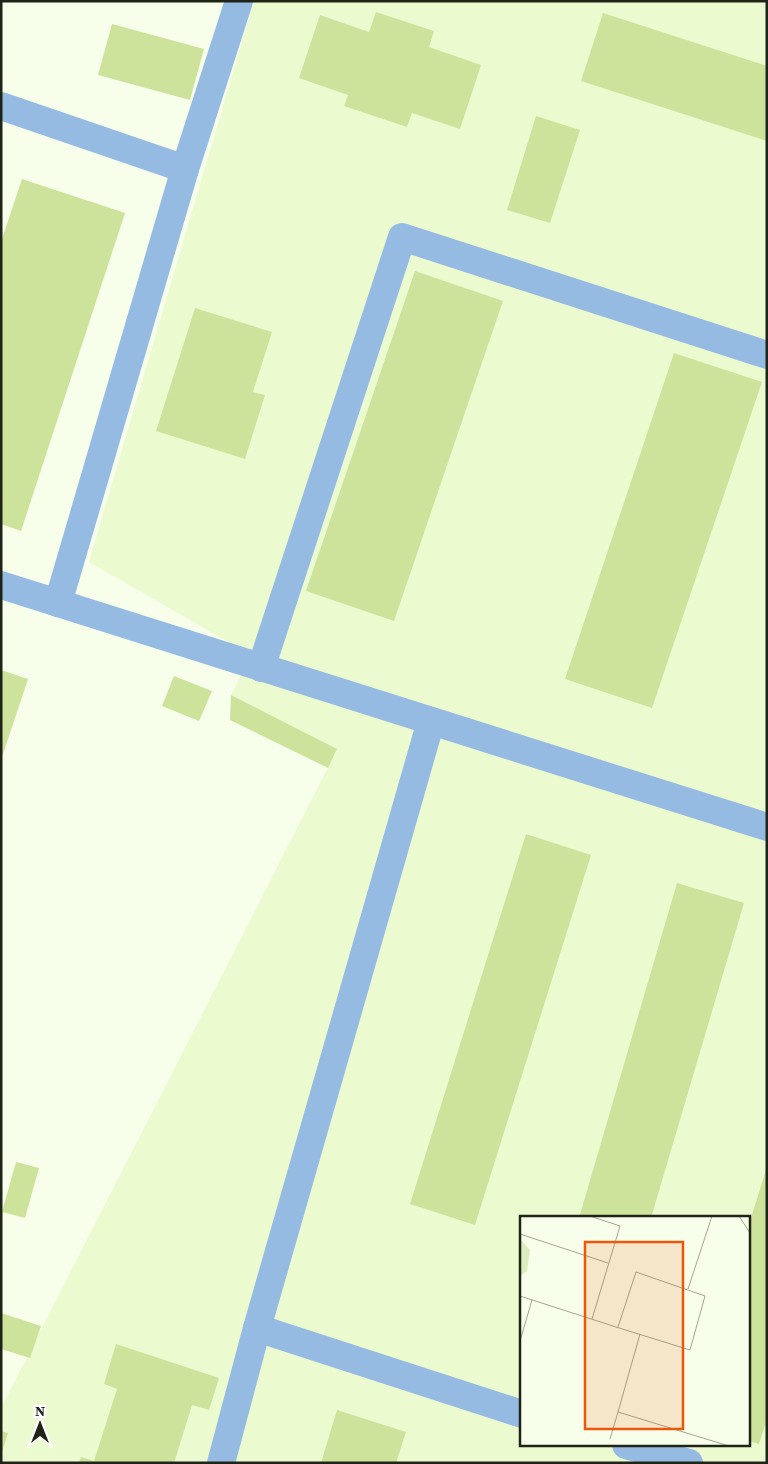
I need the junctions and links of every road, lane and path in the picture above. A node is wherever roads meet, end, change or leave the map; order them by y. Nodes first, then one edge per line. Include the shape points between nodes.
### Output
1 (239, 1) edge
2 (1, 106) edge
3 (185, 169) junction
4 (767, 356) edge
5 (1, 585) edge
6 (58, 603) junction
7 (261, 668) junction
8 (430, 721) junction
9 (767, 827) edge
10 (257, 1328) junction
11 (520, 1413) edge
12 (630, 1446) edge
13 (222, 1463) edge
14 (689, 1463) edge

1 - 3 lane
2 - 3 lane
3 - 6 lane
4 - 7 lane via 402,237
5 - 6 lane
6 - 7 lane
7 - 8 lane
8 - 9 lane
8 - 10 lane
10 - 11 lane
10 - 13 lane
12 - 14 lane

